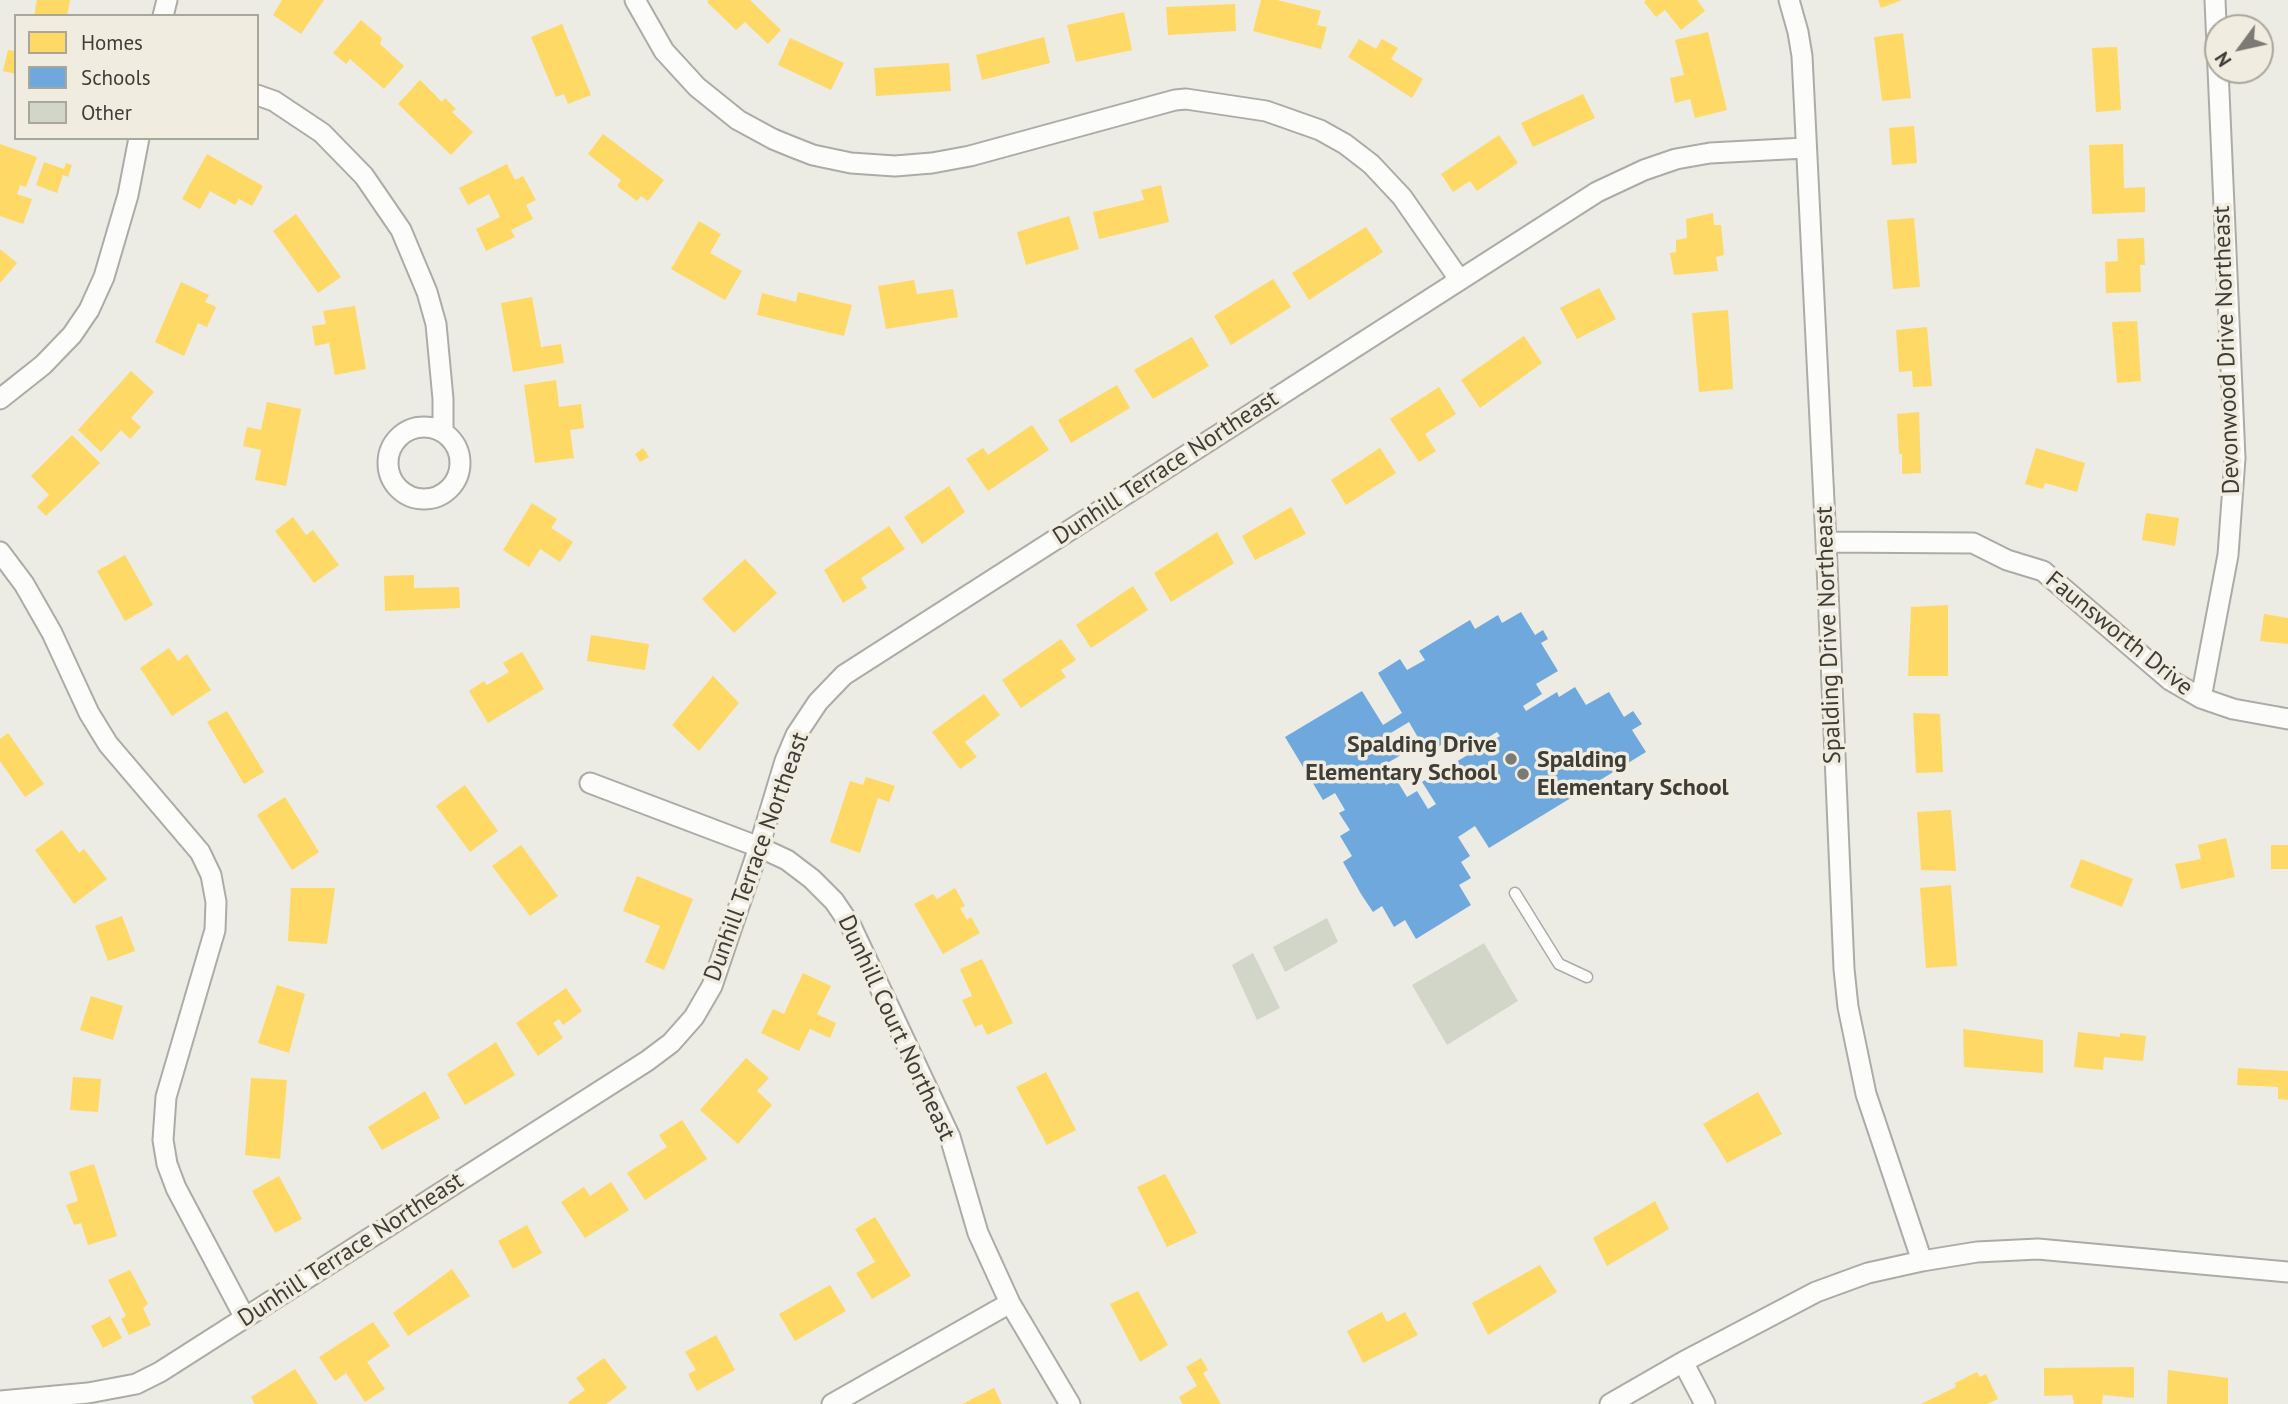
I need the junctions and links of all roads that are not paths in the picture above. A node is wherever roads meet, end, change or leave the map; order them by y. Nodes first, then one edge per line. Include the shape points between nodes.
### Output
1 (635, 0) edge
2 (1789, 0) edge
3 (2215, 0) edge
4 (259, 96) edge
5 (139, 140) edge
6 (1805, 148) junction
7 (1459, 279) junction
8 (0, 400) edge
9 (443, 432) dead end
10 (1826, 542) junction
11 (0, 552) edge
12 (2201, 698) junction
13 (2288, 719) edge
14 (590, 783) dead end
15 (759, 847) junction
16 (1515, 893) dead end
17 (1587, 977) dead end
18 (1922, 1261) junction
19 (2288, 1272) edge
20 (1010, 1303) junction
21 (245, 1318) junction
22 (1683, 1362) junction
23 (0, 1401) edge
24 (832, 1404) edge
25 (1070, 1404) edge
26 (1610, 1404) edge
27 (1705, 1404) edge

1 - 7 street via 664,51 696,87 738,120 813,155 852,163 895,166 970,156 1175,100 1266,111 1320,130 1371,164 1402,197
2 - 6 street, Spalding Drive Northeast via 1802,56
3 - 12 street, Devonwood Drive Northeast via 2235,458 2228,555
4 - 9 street via 322,133 365,176 401,230 436,324
5 - 8 street via 104,278 89,310 43,365
6 - 7 street, Dunhill Terrace Northeast via 1710,153 1644,170 1597,192
6 - 10 street, Spalding Drive Northeast
7 - 15 street, Dunhill Terrace Northeast via 844,676 818,702 796,735
10 - 12 street, Faunsworth Drive via 1973,543 2043,571 2170,681
10 - 18 street, Spalding Drive Northeast via 1848,1007 1866,1094
11 - 21 street via 24,584 108,744 200,852 211,875 215,930 166,1097 163,1140 176,1188
12 - 13 street, Faunsworth Drive
14 - 15 street, Dunhill Court Northeast
15 - 20 street, Dunhill Court Northeast via 812,879 851,926 950,1138 978,1233
15 - 21 street, Dunhill Terrace Northeast via 712,986 671,1043
16 - 17 lane via 1559,964
18 - 19 street via 1977,1252 2038,1250
18 - 22 street via 1868,1273 1816,1292
20 - 24 street
20 - 25 street, Dunhill Court Northeast
21 - 23 street, Dunhill Terrace Northeast via 135,1384
22 - 26 street
22 - 27 street

